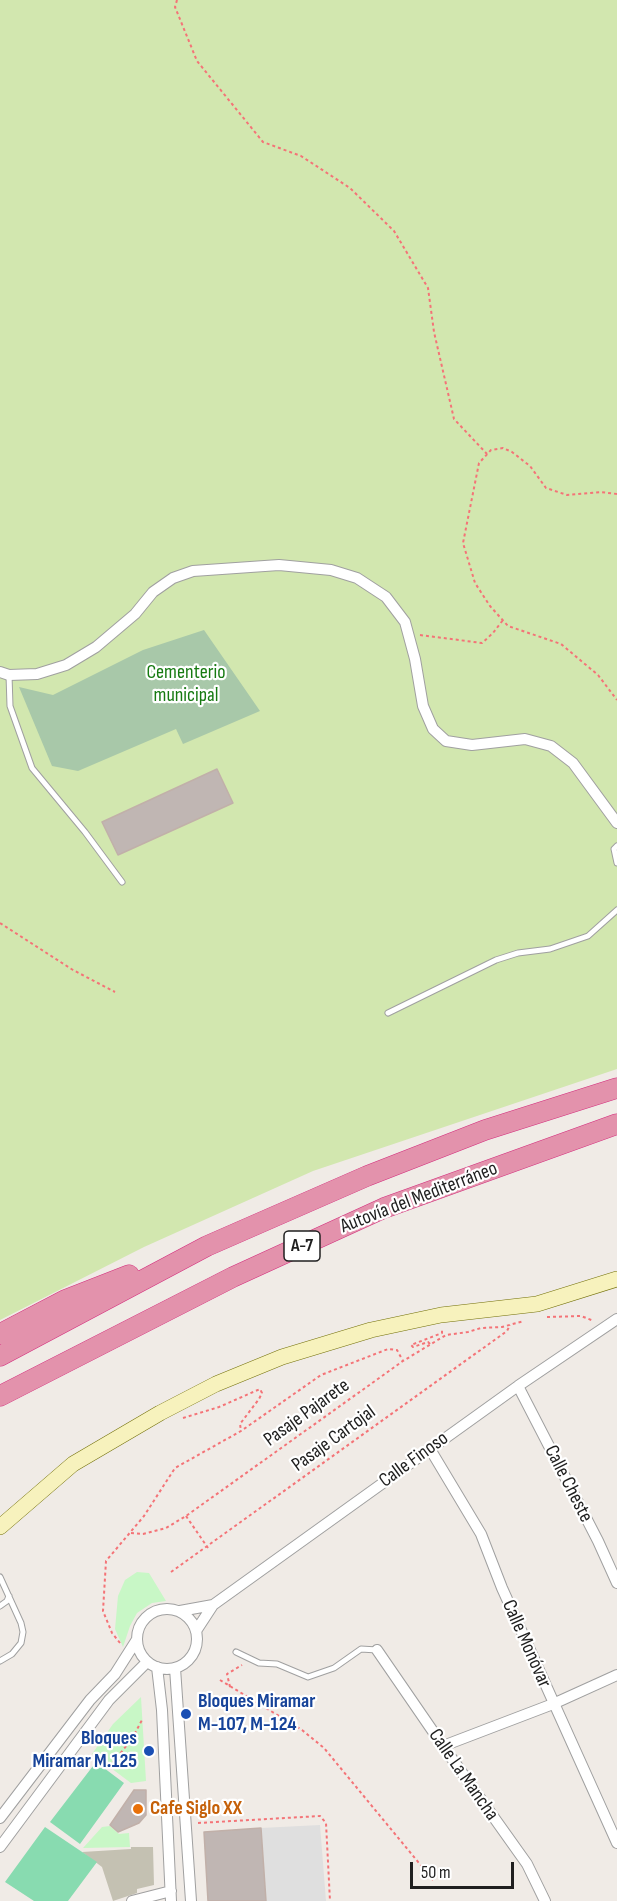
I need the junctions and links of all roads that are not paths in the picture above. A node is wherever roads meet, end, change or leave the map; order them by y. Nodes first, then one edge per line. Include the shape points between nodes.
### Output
1 (4, 674) edge
2 (617, 823) edge
3 (617, 846) edge
4 (617, 863) edge
5 (122, 882) dead end
6 (617, 910) edge
7 (388, 1013) dead end
8 (617, 1088) edge
9 (617, 1124) edge
10 (207, 1246) junction
11 (617, 1279) edge
12 (617, 1318) edge
13 (0, 1334) edge
14 (0, 1356) edge
15 (518, 1386) junction
16 (0, 1396) edge
17 (430, 1449) junction
18 (0, 1527) edge
19 (0, 1577) edge
20 (617, 1583) edge
21 (9, 1596) junction
22 (0, 1605) edge
23 (213, 1605) junction
24 (180, 1611) junction
25 (196, 1631) junction
26 (136, 1641) junction
27 (377, 1650) joint
28 (236, 1652) dead end
29 (0, 1661) edge
30 (152, 1664) junction
31 (176, 1668) junction
32 (617, 1675) edge
33 (553, 1704) junction
34 (443, 1746) junction
35 (0, 1818) edge
36 (617, 1843) edge
37 (0, 1847) edge
38 (171, 1896) edge
39 (132, 1901) edge
40 (191, 1901) edge
41 (545, 1901) edge

1 - 2 street via 37,674 66,665 96,647 135,614 153,592 173,578 193,571 279,565 331,570 357,578 386,597 405,622 423,705 433,729 446,741 472,745 525,739 551,746 573,763
1 - 5 lane via 10,706 32,768
3 - 4 lane
6 - 7 lane via 588,936 496,960
8 - 10 highway, Autovía del Mediterráneo / A-7 via 485,1130
9 - 16 highway, Autovía del Mediterráneo / A-7 via 384,1208 233,1277
10 - 13 highway via 65,1300
10 - 14 highway, Autovía del Mediterráneo / A-7
11 - 18 street via 537,1304 441,1315 371,1330 282,1357 216,1384 73,1464
12 - 15 street, Calle Finoso
15 - 17 street, Calle Finoso
15 - 20 street, Calle Cheste
17 - 23 street, Calle Finoso
17 - 33 street, Calle Monóvar via 481,1534
19 - 21 lane
21 - 22 lane
21 - 29 lane via 23,1632 21,1643
23 - 24 street, Calle Finoso
23 - 25 street, Calle Finoso
24 - 25 street
24 - 26 street via 154,1611 141,1624
25 - 31 street via 195,1650
26 - 30 street via 142,1656
26 - 35 street via 115,1674 90,1700
27 - 28 lane via 361,1649 334,1668 308,1677
27 - 34 street, Calle La Mancha
30 - 31 street
30 - 37 street via 109,1700
30 - 38 street via 162,1710
31 - 40 street
32 - 33 street
33 - 34 street
33 - 36 street, Calle Monóvar
34 - 41 street, Calle La Mancha via 527,1864
38 - 39 street

